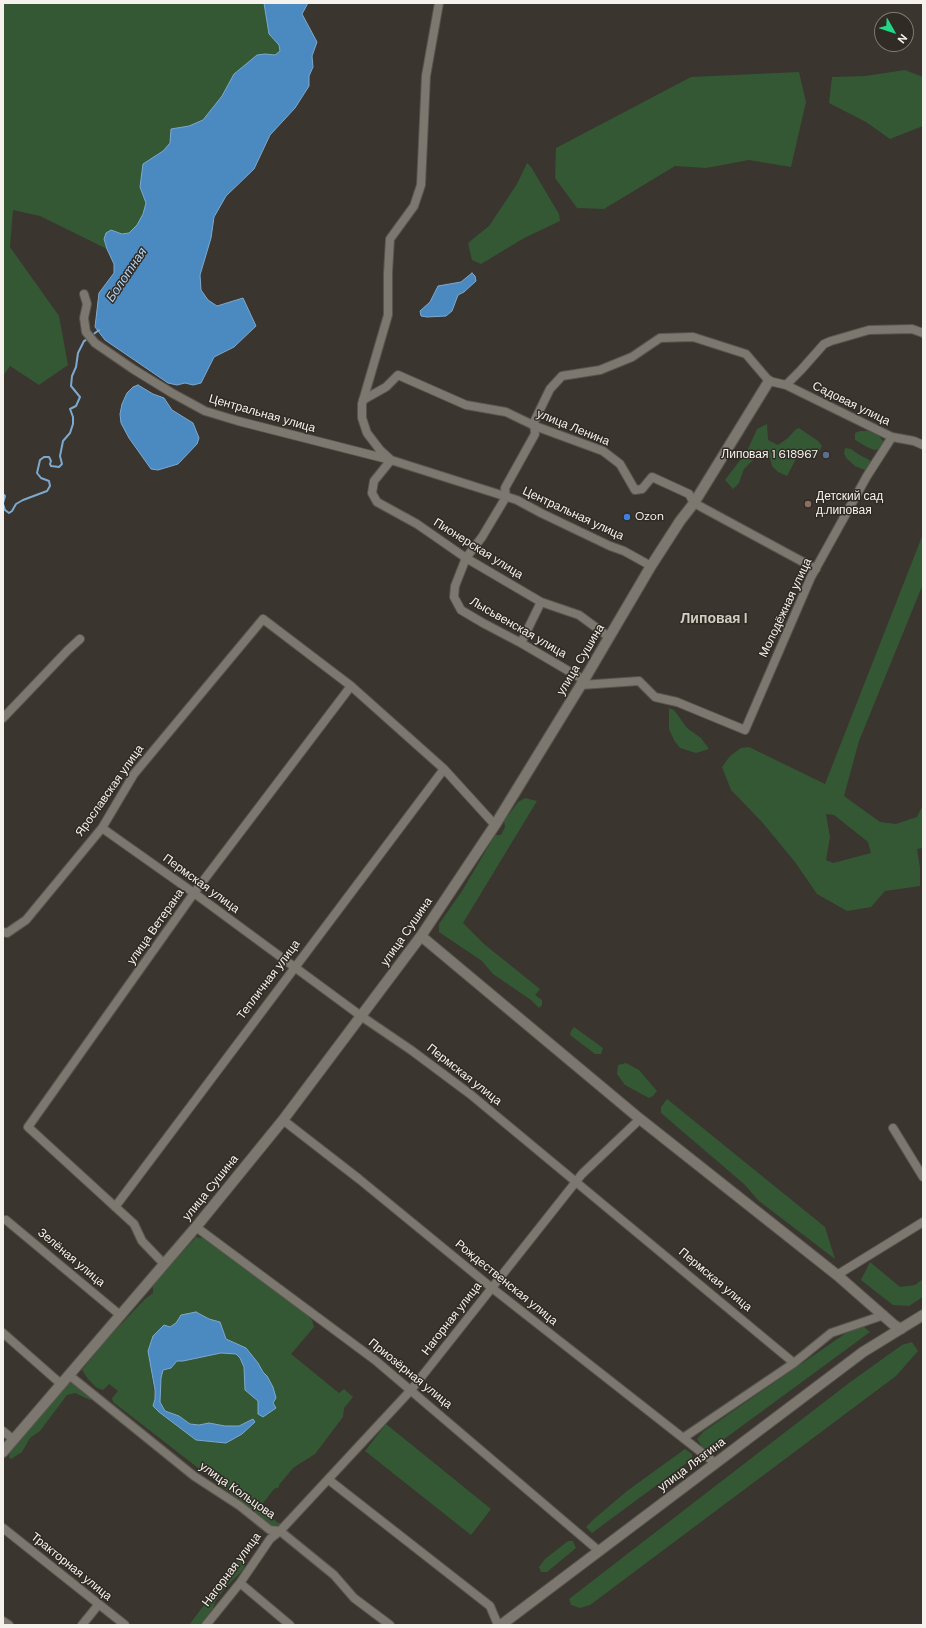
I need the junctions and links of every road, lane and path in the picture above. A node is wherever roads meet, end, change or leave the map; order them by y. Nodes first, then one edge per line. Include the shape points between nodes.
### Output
1 (439, 3) edge
2 (84, 294) dead end
3 (923, 333) edge
4 (769, 381) junction
5 (786, 385) junction
6 (363, 400) junction
7 (535, 426) junction
8 (892, 437) junction
9 (923, 445) edge
10 (391, 460) junction
11 (506, 497) junction
12 (694, 503) junction
13 (466, 558) junction
14 (651, 566) junction
15 (816, 569) junction
16 (541, 602) junction
17 (609, 637) junction
18 (80, 639) dead end
19 (521, 643) junction
20 (583, 682) junction
21 (351, 686) junction
22 (3, 718) edge
23 (444, 769) junction
24 (495, 825) junction
25 (102, 828) junction
26 (194, 893) junction
27 (3, 932) edge
28 (421, 936) junction
29 (294, 966) junction
30 (361, 1016) junction
31 (640, 1119) junction
32 (283, 1120) junction
33 (893, 1128) dead end
34 (923, 1177) edge
35 (577, 1181) junction
36 (115, 1207) junction
37 (6, 1220) dead end
38 (923, 1222) edge
39 (196, 1227) junction
40 (164, 1264) junction
41 (837, 1275) junction
42 (492, 1288) junction
43 (120, 1315) junction
44 (884, 1315) junction
45 (923, 1315) edge
46 (901, 1329) junction
47 (3, 1333) edge
48 (794, 1362) junction
49 (69, 1375) junction
50 (61, 1384) junction
51 (411, 1390) junction
52 (3, 1431) edge
53 (683, 1438) junction
54 (14, 1440) junction
55 (3, 1452) edge
56 (715, 1463) junction
57 (329, 1480) junction
58 (3, 1528) edge
59 (280, 1531) junction
60 (599, 1551) junction
61 (240, 1583) junction
62 (99, 1604) junction
63 (3, 1621) edge
64 (285, 1624) edge
65 (9, 1625) edge
66 (82, 1625) edge
67 (125, 1625) edge
68 (206, 1625) edge
69 (390, 1625) edge
70 (499, 1625) edge

1 - 6 street, Центральная улица via 426,76 421,185 414,206 390,239 388,315
2 - 10 street, Центральная улица via 88,304 84,318 86,332 95,343 146,377 205,411
3 - 5 street via 912,329 869,330 830,341 824,344
4 - 5 street, Садовая улица
4 - 7 street via 746,354 693,337 660,338 632,357 600,370 562,376 550,389 534,422
4 - 12 street, улица Сушина
5 - 8 street, Садовая улица
6 - 7 street, улица Ленина via 386,387 398,375 466,405 506,412
6 - 10 street, Центральная улица via 362,418 368,433
7 - 11 street via 535,434 505,488
7 - 12 street, улица Ленина via 603,451 620,464 635,490 642,489 652,477 689,494
8 - 9 street, Садовая улица via 914,440
8 - 15 street, Молодёжная улица via 867,476
10 - 11 street, Центральная улица
10 - 13 street, Пионерская улица via 374,481 372,494 377,502 417,524
11 - 13 street
11 - 14 street, Центральная улица via 517,500
12 - 14 street, улица Сушина
12 - 15 street, улица Ленина
13 - 16 street, Пионерская улица
13 - 19 street, Лысьвенская улица via 455,586 454,597 461,610
14 - 17 street, улица Сушина
15 - 20 street, Молодёжная улица via 745,730 677,702 655,697 639,681
16 - 17 street, Пионерская улица via 579,615
16 - 19 street
17 - 20 street, улица Сушина
18 - 22 street
19 - 20 street, Лысьвенская улица
20 - 24 street, улица Сушина
21 - 23 street
21 - 25 street, Ярославская улица via 263,619 134,774
21 - 26 street, улица Ветерана
23 - 24 street
23 - 29 street, Тепличная улица
24 - 28 street, улица Сушина
25 - 26 street, Пермская улица
25 - 27 street, Ярославская улица via 26,920 7,933
26 - 29 street, Пермская улица
26 - 36 street, улица Ветерана via 28,1127
28 - 30 street, улица Сушина
28 - 31 street
29 - 30 street, Пермская улица
29 - 36 street, Тепличная улица
30 - 32 street, улица Сушина
30 - 35 street, Пермская улица via 470,1094
31 - 35 street, Нагорная улица
31 - 41 street
32 - 39 street, улица Сушина
32 - 42 street, Рождественская улица via 359,1178
33 - 34 street
35 - 42 street, Нагорная улица
35 - 48 street, Пермская улица
36 - 40 street via 134,1224 142,1241
37 - 43 street, Зелёная улица
38 - 41 street
39 - 40 street, улица Сушина
39 - 51 street, Приозёрная улица
40 - 43 street, улица Сушина
41 - 44 street
42 - 51 street, Нагорная улица
42 - 53 street, Рождественская улица
43 - 49 street, улица Сушина
44 - 46 street
44 - 48 street via 831,1333
45 - 46 street, улица Лязгина
46 - 56 street, улица Лязгина via 864,1352
47 - 50 street
48 - 53 street
49 - 50 street, улица Сушина
49 - 59 street, улица Кольцова via 194,1476 240,1506 270,1530
50 - 54 street, улица Сушина
51 - 57 street, Нагорная улица
51 - 60 street, Приозёрная улица
52 - 54 street
53 - 56 street, Рождественская улица
54 - 55 street, улица Сушина
56 - 60 street, улица Лязгина
57 - 59 street, Нагорная улица
57 - 70 street via 490,1606
58 - 62 street, Тракторная улица
59 - 61 street, Нагорная улица via 270,1539
59 - 69 street, улица Кольцова via 334,1575 354,1598
60 - 70 street, улица Лязгина
61 - 64 street
61 - 68 street, Нагорная улица
62 - 66 street
62 - 67 street, Тракторная улица
63 - 65 street

